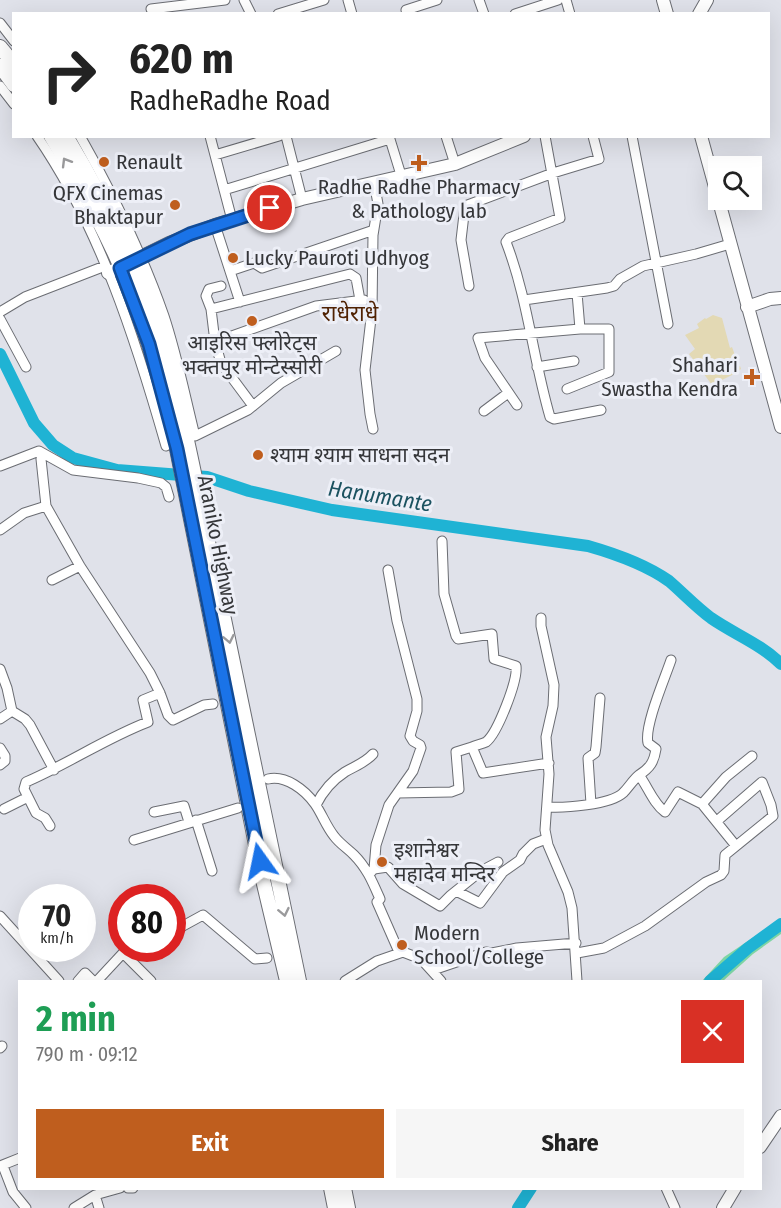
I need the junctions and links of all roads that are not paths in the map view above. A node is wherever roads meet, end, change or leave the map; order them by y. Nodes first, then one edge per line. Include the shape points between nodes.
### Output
1 (225, 0) edge
2 (324, 0) edge
3 (403, 0) edge
4 (437, 0) edge
5 (558, 0) edge
6 (211, 1) edge
7 (183, 3) edge
8 (151, 7) edge
9 (285, 12) edge
10 (407, 12) edge
11 (521, 12) edge
12 (0, 23) edge
13 (12, 38) edge
14 (0, 47) edge
15 (12, 62) edge
16 (0, 66) edge
17 (12, 82) edge
18 (0, 86) edge
19 (12, 101) edge
20 (38, 138) edge
21 (52, 138) edge
22 (67, 138) edge
23 (81, 138) edge
24 (211, 138) edge
25 (272, 138) edge
26 (287, 138) edge
27 (390, 138) edge
28 (447, 138) edge
29 (519, 138) edge
30 (546, 138) edge
31 (594, 138) edge
32 (632, 138) edge
33 (702, 138) edge
34 (215, 155) junction
35 (455, 164) junction
36 (294, 167) junction
37 (553, 173) junction
38 (401, 175) junction
39 (374, 182) junction
40 (224, 190) junction
41 (302, 199) junction
42 (232, 220) junction
43 (215, 225) junction
44 (373, 235) junction
45 (730, 244) junction
46 (655, 264) junction
47 (121, 266) junction
48 (230, 271) junction
49 (221, 286) dead end
50 (469, 286) dead end
51 (577, 293) junction
52 (781, 298) edge
53 (360, 300) junction
54 (373, 300) junction
55 (524, 300) junction
56 (240, 302) junction
57 (747, 307) junction
58 (211, 309) junction
59 (0, 312) edge
60 (0, 319) edge
61 (668, 324) dead end
62 (580, 329) junction
63 (532, 333) junction
64 (215, 342) junction
65 (336, 351) dead end
66 (574, 361) dead end
67 (26, 367) dead end
68 (537, 367) junction
69 (567, 389) dead end
70 (508, 393) junction
71 (517, 405) dead end
72 (253, 406) junction
73 (601, 410) dead end
74 (484, 411) dead end
75 (781, 424) edge
76 (373, 429) dead end
77 (43, 454) junction
78 (0, 466) edge
79 (169, 497) dead end
80 (193, 500) junction
81 (46, 506) junction
82 (0, 530) edge
83 (441, 541) dead end
84 (80, 566) junction
85 (388, 570) dead end
86 (52, 580) dead end
87 (541, 618) dead end
88 (671, 660) dead end
89 (0, 669) edge
90 (160, 693) junction
91 (600, 698) dead end
92 (213, 704) dead end
93 (12, 711) junction
94 (168, 715) junction
95 (0, 719) edge
96 (148, 722) junction
97 (472, 747) junction
98 (0, 748) edge
99 (373, 754) dead end
100 (752, 756) dead end
101 (549, 763) junction
102 (0, 765) edge
103 (54, 770) junction
104 (639, 775) junction
105 (268, 779) dead end
106 (398, 793) junction
107 (28, 797) junction
108 (591, 804) junction
109 (702, 804) junction
110 (316, 805) junction
111 (546, 807) junction
112 (238, 808) dead end
113 (4, 809) dead end
114 (154, 812) dead end
115 (192, 821) junction
116 (717, 821) junction
117 (50, 826) dead end
118 (134, 840) dead end
119 (546, 840) junction
120 (736, 846) junction
121 (498, 862) dead end
122 (212, 871) dead end
123 (372, 871) junction
124 (456, 891) junction
125 (0, 916) edge
126 (186, 924) edge
127 (577, 948) junction
128 (399, 952) junction
129 (267, 958) dead end
130 (113, 962) edge
131 (133, 962) edge
132 (433, 970) junction
133 (58, 980) edge
134 (79, 980) edge
135 (94, 980) edge
136 (96, 980) edge
137 (150, 980) edge
138 (287, 980) edge
139 (299, 980) edge
140 (346, 980) edge
141 (440, 980) edge
142 (578, 980) edge
143 (781, 1116) edge
144 (762, 1144) edge
145 (18, 1159) edge
146 (1, 1166) edge
147 (119, 1190) edge
148 (331, 1190) edge
149 (344, 1190) edge
150 (667, 1190) edge
151 (734, 1190) edge
152 (95, 1195) junction
153 (26, 1208) edge
154 (74, 1208) edge
155 (99, 1208) edge
156 (334, 1208) edge
157 (348, 1208) edge
158 (675, 1208) edge
159 (723, 1208) edge

1 - 6 street
2 - 9 street
3 - 10 street
4 - 10 street
5 - 11 street
6 - 7 street
7 - 8 street
12 - 13 street
14 - 15 highway
16 - 17 highway
18 - 19 street
20 - 47 street via 74,200
47 -> 21 highway, Araniko Highway
22 - 47 highway, Araniko Highway via 86,169
23 - 47 street via 110,189
24 - 34 street
25 - 34 street
26 - 36 street
27 - 36 street
27 - 38 street
28 - 35 street
29 - 35 main road
30 - 37 street
31 - 37 street via 599,159
32 - 46 street
33 - 45 main road
34 - 40 street
35 - 38 main road
36 - 40 street
36 - 41 street
37 - 50 street via 465,206 461,240
37 - 55 street via 560,218 507,242
38 - 39 main road
39 - 41 main road
39 - 44 street via 378,204
40 - 42 street
41 - 42 main road
42 - 43 main road
43 - 47 main road
43 - 48 street
44 - 48 street via 371,231 262,268 254,263
44 - 54 street
45 - 46 street
45 - 57 main road
46 - 51 street via 643,266 614,286
46 - 61 street
47 - 59 street via 25,297
47 - 72 street via 166,325 195,436
47 - 80 highway, Araniko Highway via 149,344
48 - 56 street
49 - 58 street via 207,292
51 - 55 street
51 - 62 street
52 - 57 main road
53 - 54 street
53 - 56 street via 356,278 350,274
53 - 64 street via 316,306
54 - 76 street via 365,370
55 - 63 street
56 - 58 street
57 - 75 main road
58 - 64 street
60 - 67 street
62 - 63 street
62 - 69 street via 609,329 609,372
63 - 68 street
63 - 70 street via 478,338 485,358
64 - 72 street via 224,369
65 - 72 street via 281,383
66 - 68 street
68 - 73 street via 550,417
70 - 71 street
70 - 74 street
77 - 78 street via 39,452
77 - 79 street via 73,470 161,483
77 - 81 street
80 - 138 highway, Araniko Highway via 263,880
80 -> 139 highway, Araniko Highway
81 - 82 street via 24,513
81 - 84 street
83 - 97 street via 444,594 456,636 458,639 492,634 494,659 516,666 517,671 510,697 492,734 486,742
84 - 86 street
84 - 90 street
85 - 106 street via 417,699 410,736 421,748 413,771
87 - 101 street via 554,685 546,737
88 - 104 street via 647,737 656,749 655,754 650,768
89 - 93 street
90 - 94 street
90 - 96 street via 143,700
91 - 108 street via 595,753 588,758
92 - 94 street via 172,720
93 - 95 street
93 - 103 street via 30,725
94 - 96 street
96 - 103 street via 112,737
97 - 101 street via 483,773
97 - 106 street via 456,752 459,789
98 - 102 street via 5,761
99 - 110 street via 325,788
100 - 109 street
101 - 111 street
103 - 107 street via 26,782
104 - 108 street via 621,795
104 - 109 street via 665,812 678,792
105 - 110 street via 292,783
106 - 123 street via 382,824
107 - 113 street
107 - 117 street via 36,813
108 - 111 street
109 - 116 street
110 - 123 street via 341,846
111 - 119 street
112 - 115 street
114 - 115 street via 184,806
115 - 118 street
115 - 122 street
116 - 120 street
116 - 120 street via 762,782 773,816
119 - 124 street via 533,844 503,872 480,903
119 - 127 street via 568,892
120 - 127 street via 725,855 721,875 645,926 604,948
121 - 124 street
123 - 124 street via 388,867 403,884 440,906
123 - 128 street via 380,899 377,902
125 - 133 street
126 - 129 street via 203,915 255,959
127 - 132 street via 511,948
127 - 142 street
128 - 132 street via 421,959
128 - 140 street
130 - 136 street
131 - 137 street
132 - 141 street
134 - 135 street via 85,973
143 - 144 main road
145 - 146 street
146 - 153 street
147 - 152 street
148 - 156 highway
149 - 157 highway
150 - 158 street
151 - 159 main road
152 - 154 street
152 - 155 street

